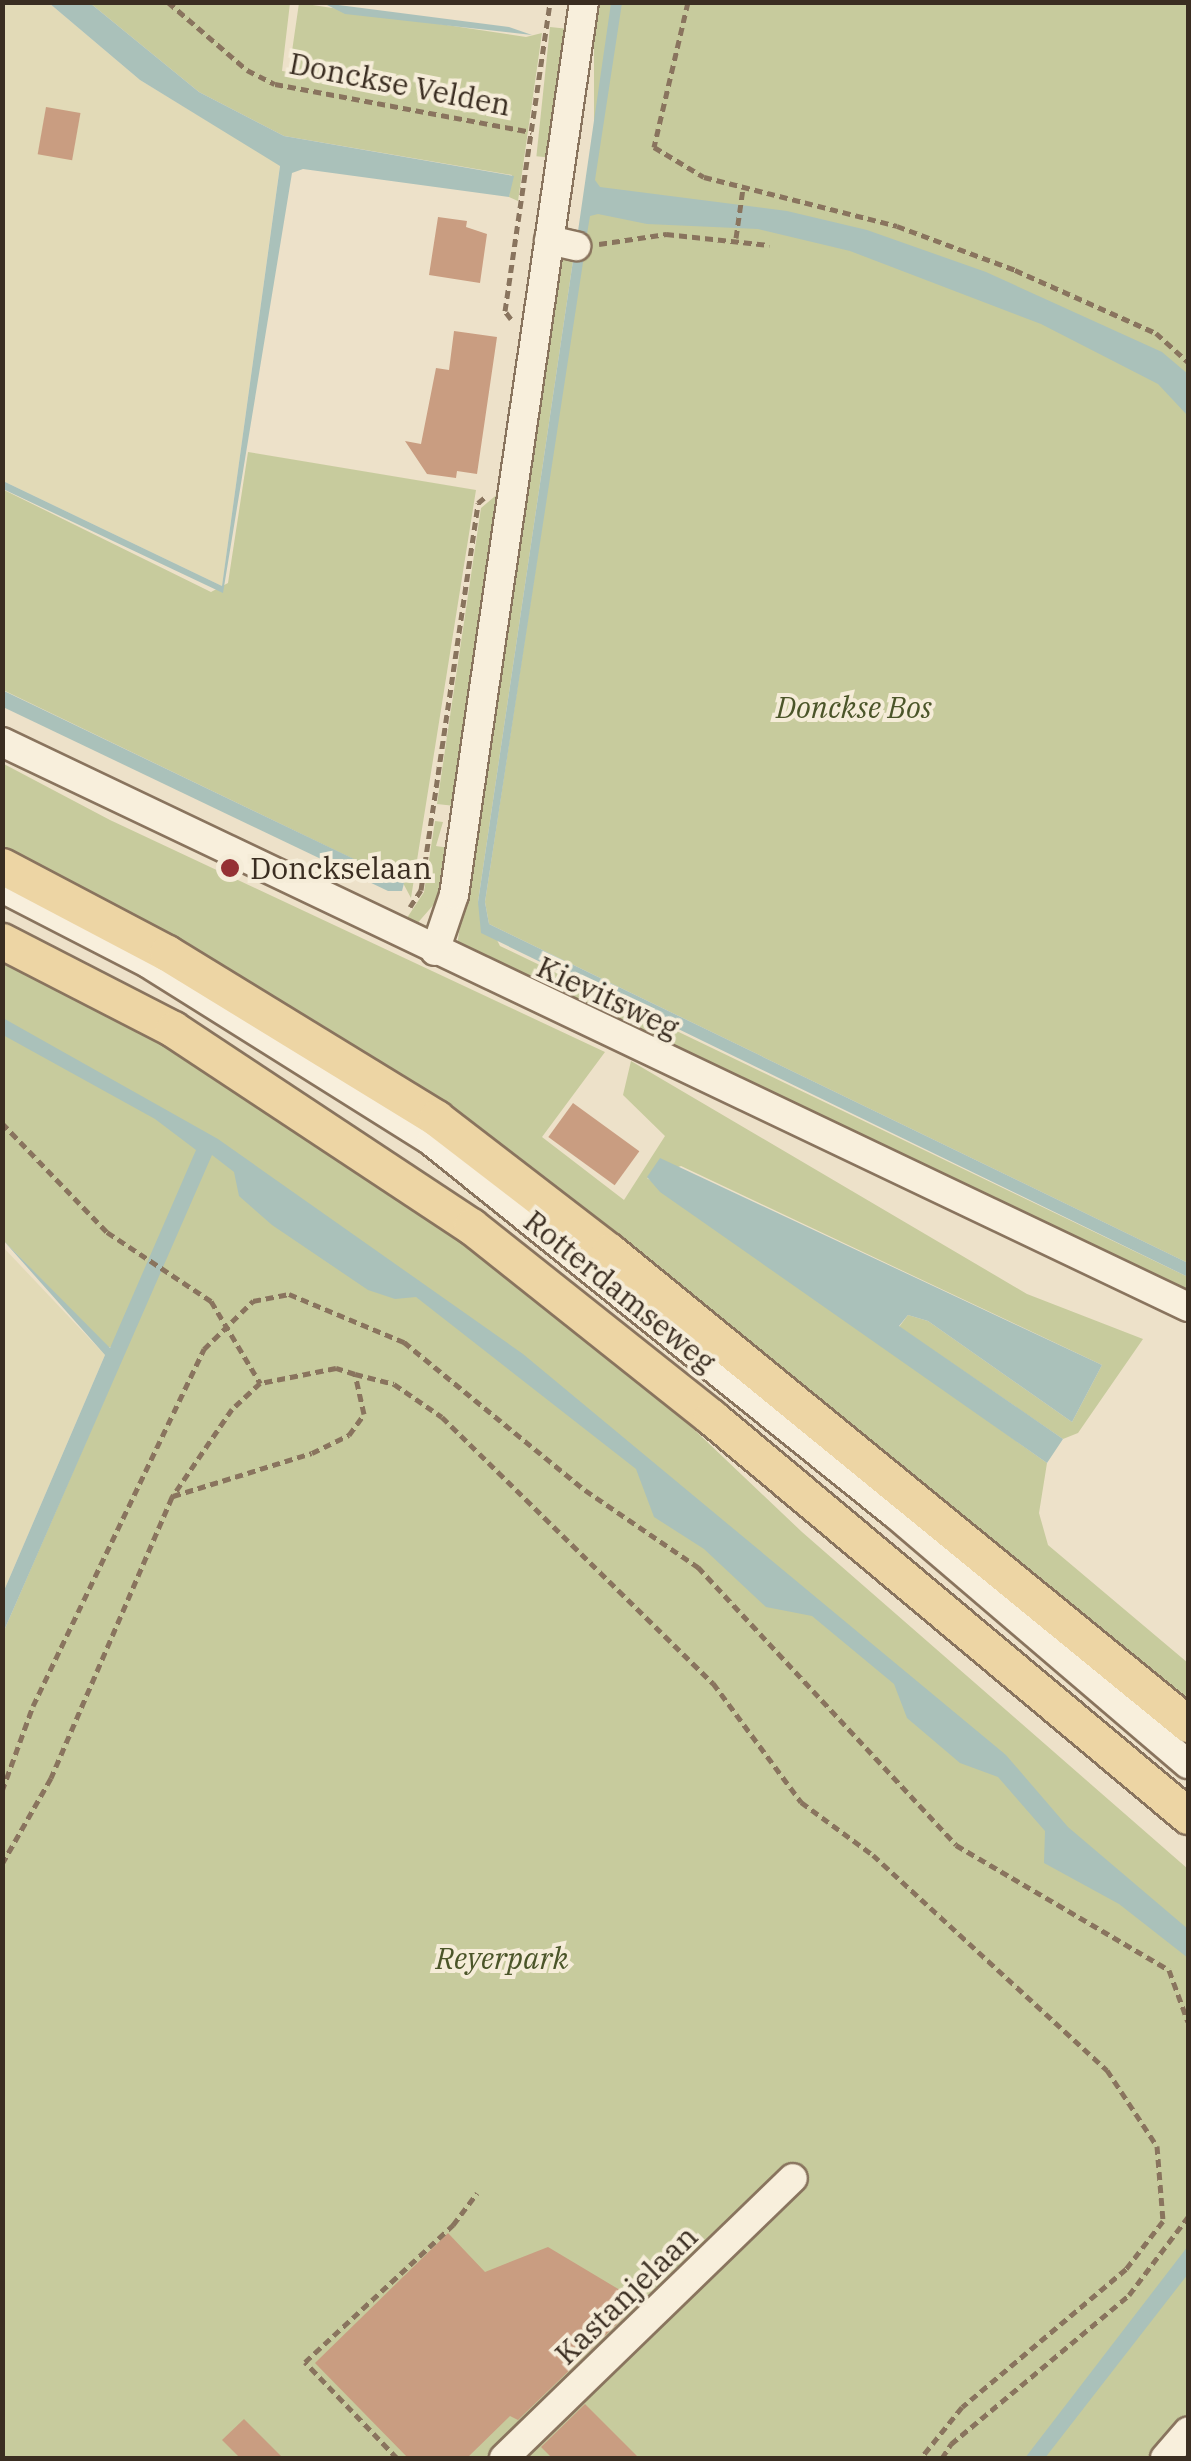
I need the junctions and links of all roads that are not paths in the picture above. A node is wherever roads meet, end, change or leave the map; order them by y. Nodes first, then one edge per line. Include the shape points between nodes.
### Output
1 (584, 2) edge
2 (2, 742) edge
3 (2, 866) edge
4 (2, 888) edge
5 (2, 941) edge
6 (435, 951) junction
7 (1188, 1306) edge
8 (1188, 1724) edge
9 (1188, 1764) edge
10 (1188, 1816) edge
11 (793, 2178) dead end
12 (1188, 2432) edge
13 (504, 2458) edge
14 (1165, 2458) edge

1 - 6 street via 562,243 454,896
2 - 6 street, Kievitsweg
3 - 8 main road, Rotterdamseweg via 168,953 436,1118
4 - 9 street, Rotterdamseweg via 148,964 430,1140 895,1514
5 - 10 main road, Rotterdamseweg via 173,1029 471,1226 711,1416
6 - 7 street, Kievitsweg
11 - 13 street, Kastanjelaan
12 - 14 street

